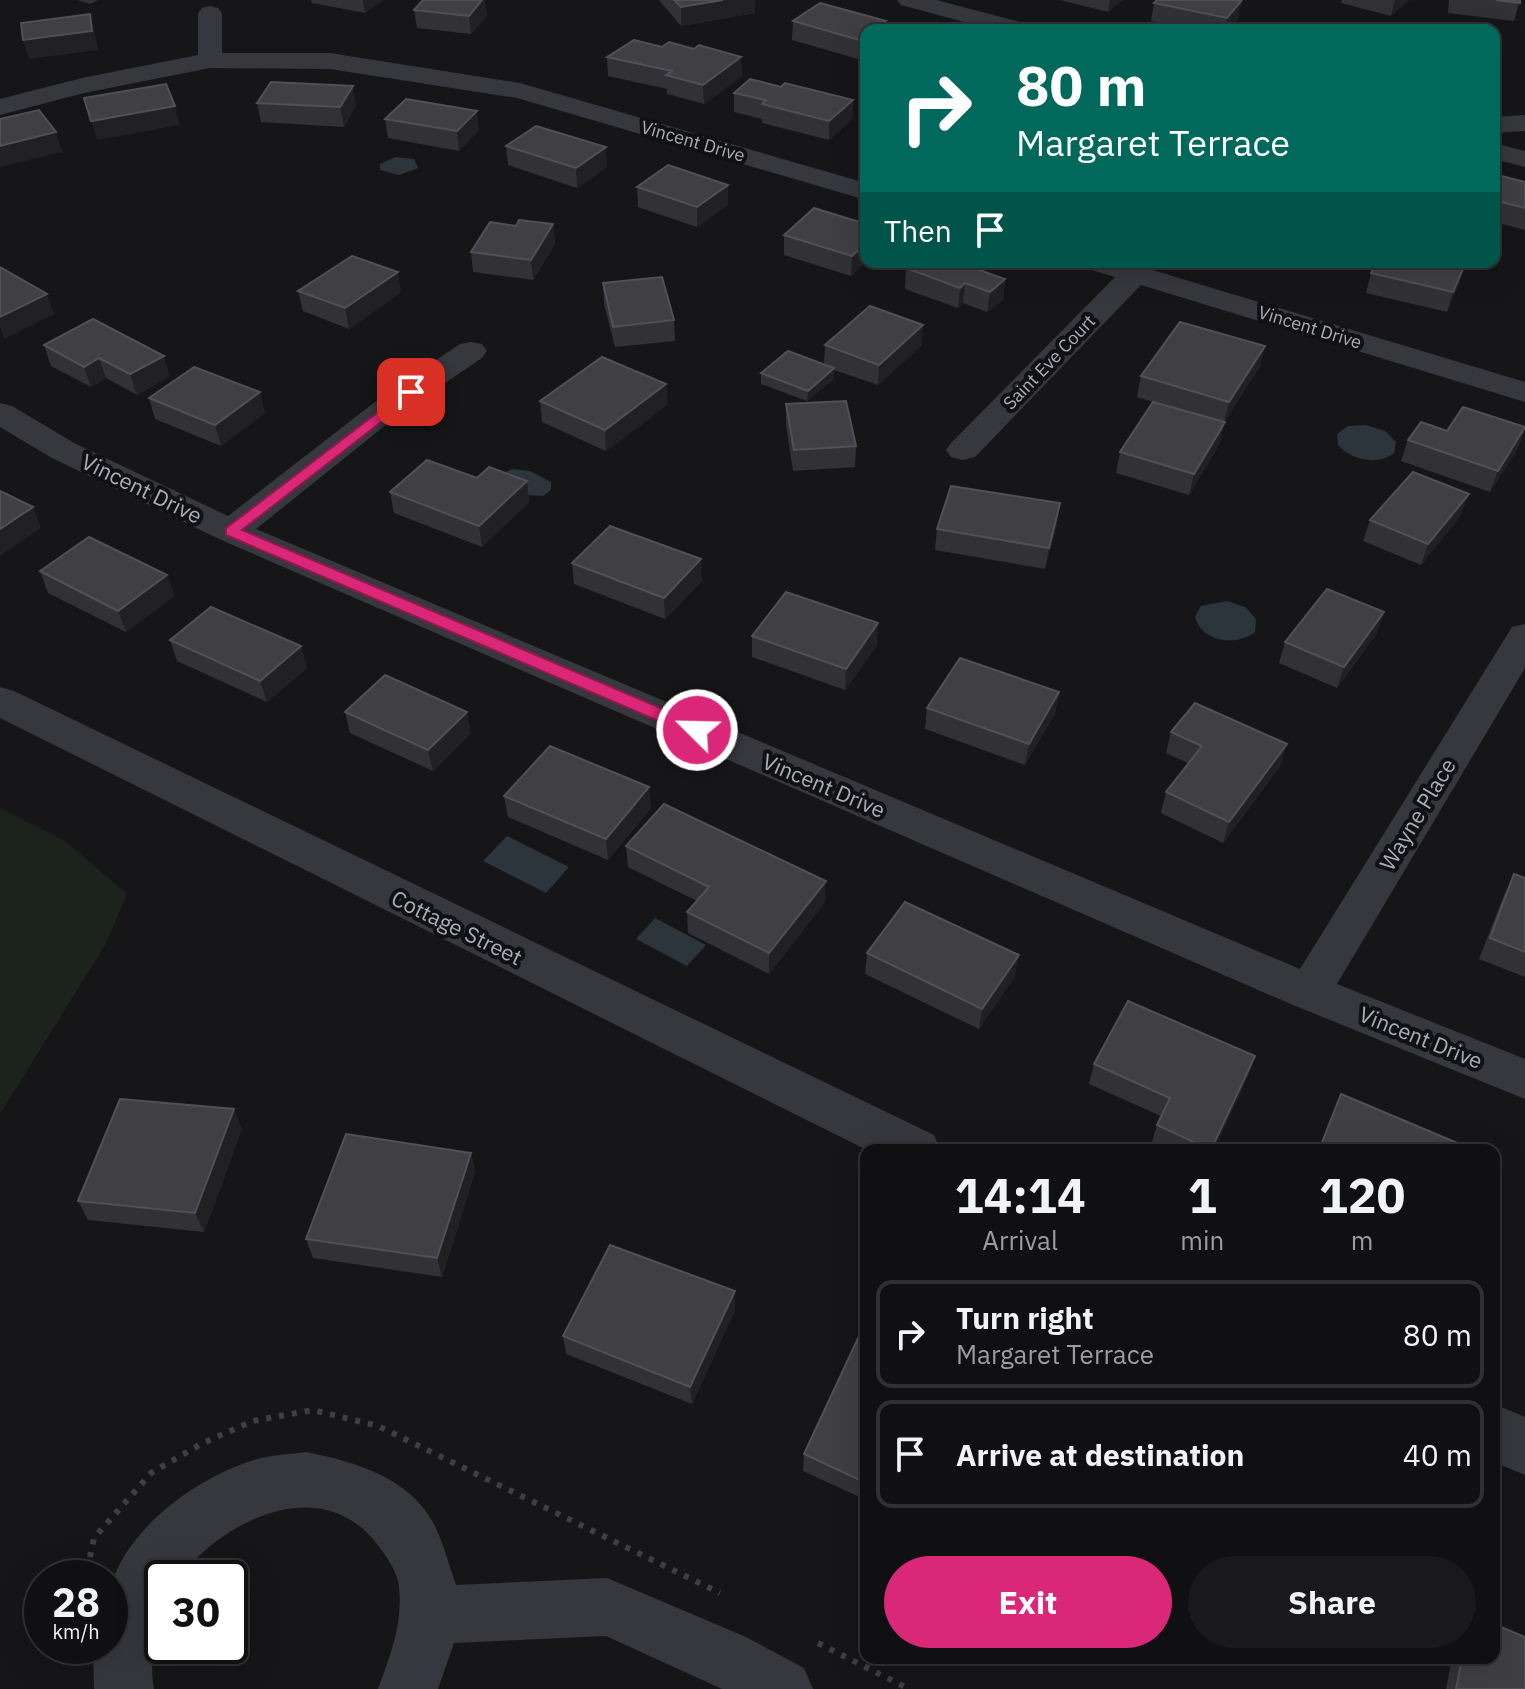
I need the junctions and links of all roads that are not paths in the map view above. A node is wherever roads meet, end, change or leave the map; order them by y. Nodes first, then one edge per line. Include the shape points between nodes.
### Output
1 (909, 0) edge
2 (210, 13) dead end
3 (999, 24) edge
4 (210, 60) junction
5 (0, 107) edge
6 (1525, 123) edge
7 (1500, 125) edge
8 (1500, 153) edge
9 (1525, 159) edge
10 (860, 190) edge
11 (1115, 268) edge
12 (1135, 274) junction
13 (471, 351) dead end
14 (1525, 392) edge
15 (0, 413) edge
16 (963, 450) dead end
17 (231, 531) junction
18 (1525, 636) edge
19 (0, 701) edge
20 (1309, 992) junction
21 (1525, 1079) edge
22 (904, 1144) edge
23 (1500, 1435) edge
24 (1525, 1447) edge
25 (431, 1615) junction
26 (124, 1689) edge
27 (408, 1689) edge
28 (783, 1689) edge

1 - 3 street
2 - 4 street
4 - 5 street, Vincent Drive
4 - 10 street, Vincent Drive via 330,61 520,91
6 - 7 street
8 - 9 street
11 - 12 street, Vincent Drive
12 - 14 street, Vincent Drive
12 - 16 street, Saint Eve Court
13 - 17 street via 391,405
15 - 17 street, Vincent Drive via 64,451
17 - 20 street, Vincent Drive
18 - 20 street, Wayne Place
19 - 22 street, Cottage Street
20 - 21 street, Vincent Drive
23 - 24 street
25 - 26 street via 424,1565 402,1523 368,1494 325,1479 276,1481 227,1497 184,1528 148,1571 126,1623 120,1675
25 - 27 street via 420,1667
25 - 28 street via 607,1607

